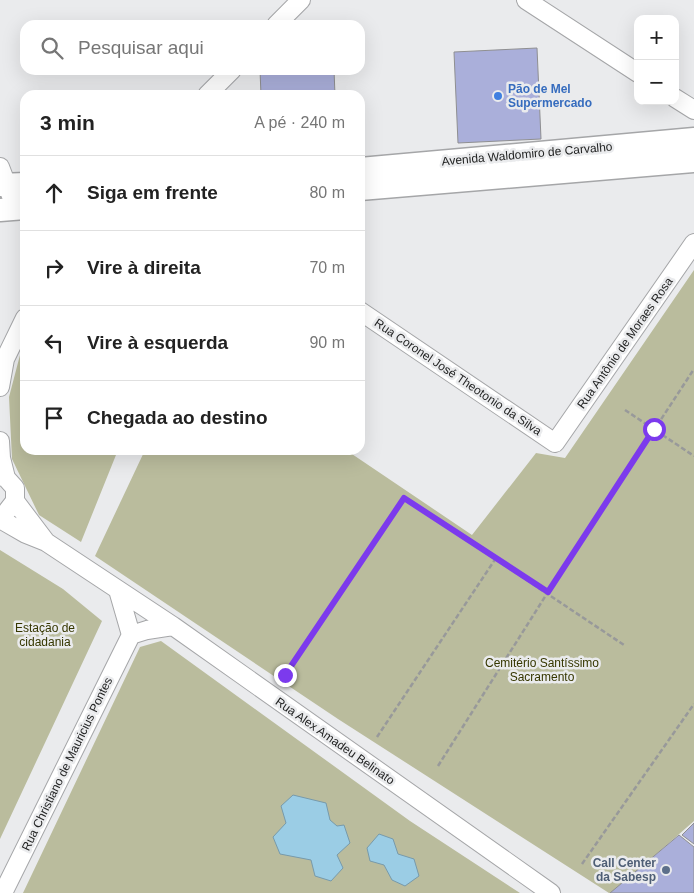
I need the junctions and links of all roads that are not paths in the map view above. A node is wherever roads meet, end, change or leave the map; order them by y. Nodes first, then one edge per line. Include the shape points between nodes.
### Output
1 (301, 0) edge
2 (526, 0) edge
3 (281, 20) edge
4 (634, 70) edge
5 (227, 75) edge
6 (212, 90) edge
7 (679, 101) edge
8 (694, 110) edge
9 (694, 139) edge
10 (694, 161) edge
11 (365, 169) edge
12 (8, 180) edge
13 (365, 189) edge
14 (14, 209) edge
15 (694, 243) edge
16 (365, 314) edge
17 (20, 328) edge
18 (0, 387) edge
19 (0, 441) edge
20 (555, 443) joint
21 (3, 477) edge
22 (15, 501) junction
23 (0, 514) edge
24 (0, 519) edge
25 (46, 542) junction
26 (118, 590) junction
27 (173, 626) junction
28 (131, 635) junction
29 (3, 893) edge
30 (551, 893) edge

1 - 3 street
2 - 4 street
5 - 6 street
7 - 8 street
9 - 11 main road, Avenida Waldomiro de Carvalho
10 - 13 main road, Avenida Waldomiro de Carvalho
12 - 14 street
15 - 20 street, Rua Antônio de Moraes Rosa
16 - 20 street, Rua Coronel José Theotonio da Silva
17 - 18 street via 5,359
19 - 21 street
21 - 22 street via 15,488
22 - 23 street
22 - 25 street
24 - 25 street
25 - 26 street, Rua Alex Amadeu Belinato
26 - 27 street, Rua Alex Amadeu Belinato
26 - 28 street
27 - 28 street
27 - 30 street, Rua Alex Amadeu Belinato
28 - 29 street, Rua Christiano de Mauricius Pontes

